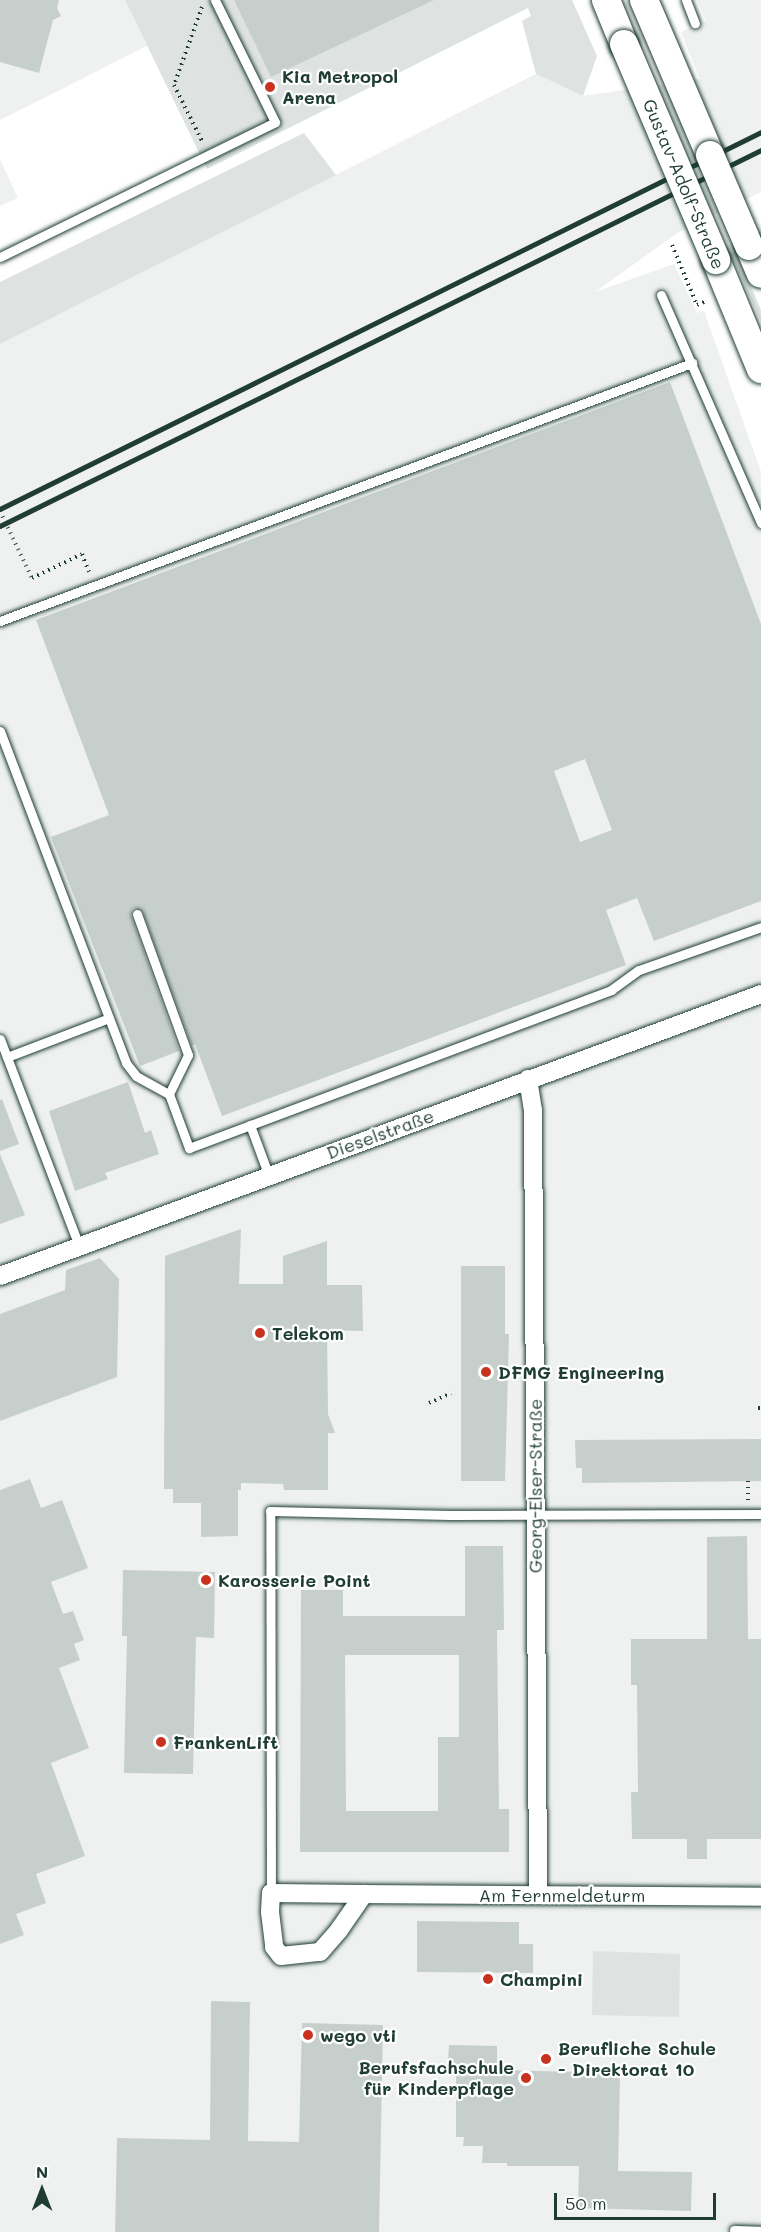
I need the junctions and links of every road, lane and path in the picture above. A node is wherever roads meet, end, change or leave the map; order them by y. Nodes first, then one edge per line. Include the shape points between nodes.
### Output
1 (204, 0) edge
2 (215, 0) edge
3 (606, 0) edge
4 (644, 0) edge
5 (686, 0) edge
6 (695, 23) dead end
7 (200, 146) dead end
8 (672, 244) dead end
9 (0, 257) edge
10 (761, 274) edge
11 (661, 295) dead end
12 (706, 301) dead end
13 (692, 363) junction
14 (761, 369) edge
15 (0, 511) edge
16 (761, 523) edge
17 (94, 585) junction
18 (0, 621) edge
19 (0, 731) edge
20 (137, 914) dead end
21 (761, 927) edge
22 (761, 994) edge
23 (109, 1018) junction
24 (0, 1039) edge
25 (7, 1058) junction
26 (528, 1079) junction
27 (169, 1094) junction
28 (250, 1125) junction
29 (269, 1176) junction
30 (79, 1246) junction
31 (0, 1276) edge
32 (451, 1393) dead end
33 (429, 1403) dead end
34 (761, 1514) edge
35 (536, 1515) junction
36 (271, 1893) junction
37 (364, 1894) junction
38 (538, 1894) junction
39 (761, 1897) edge
40 (734, 2230) dead end
41 (761, 2231) edge

1 - 7 path via 174,85 202,140
2 - 9 lane via 275,122
3 - 14 main road, Gustav-Adolf-Straße, bridge
4 - 10 main road, Gustav-Adolf-Straße, bridge
5 - 6 lane
8 - 12 path via 697,305
11 - 13 lane
13 - 16 lane
13 - 17 lane
15 - 17 path, bridge via 32,578 82,554
17 - 18 lane
19 - 23 lane
20 - 27 lane via 188,1055
21 - 28 lane via 639,970 611,990
22 - 26 street, Dieselstraße
23 - 25 lane
23 - 27 lane via 126,1063 136,1076
24 - 25 lane
25 - 30 lane
26 - 29 street, Dieselstraße
26 - 35 street, Georg-Elser-Straße via 533,1110
27 - 28 lane via 189,1148
28 - 29 lane
29 - 30 street, Dieselstraße
30 - 31 street, Dieselstraße
32 - 33 path
34 - 35 lane
35 - 36 lane via 270,1511
35 - 38 street, Georg-Elser-Straße
36 - 37 street, Am Fernmeldeturm
36 - 37 street via 274,1947 281,1956 320,1952
37 - 38 street, Am Fernmeldeturm
38 - 39 street, Am Fernmeldeturm
40 - 41 lane

